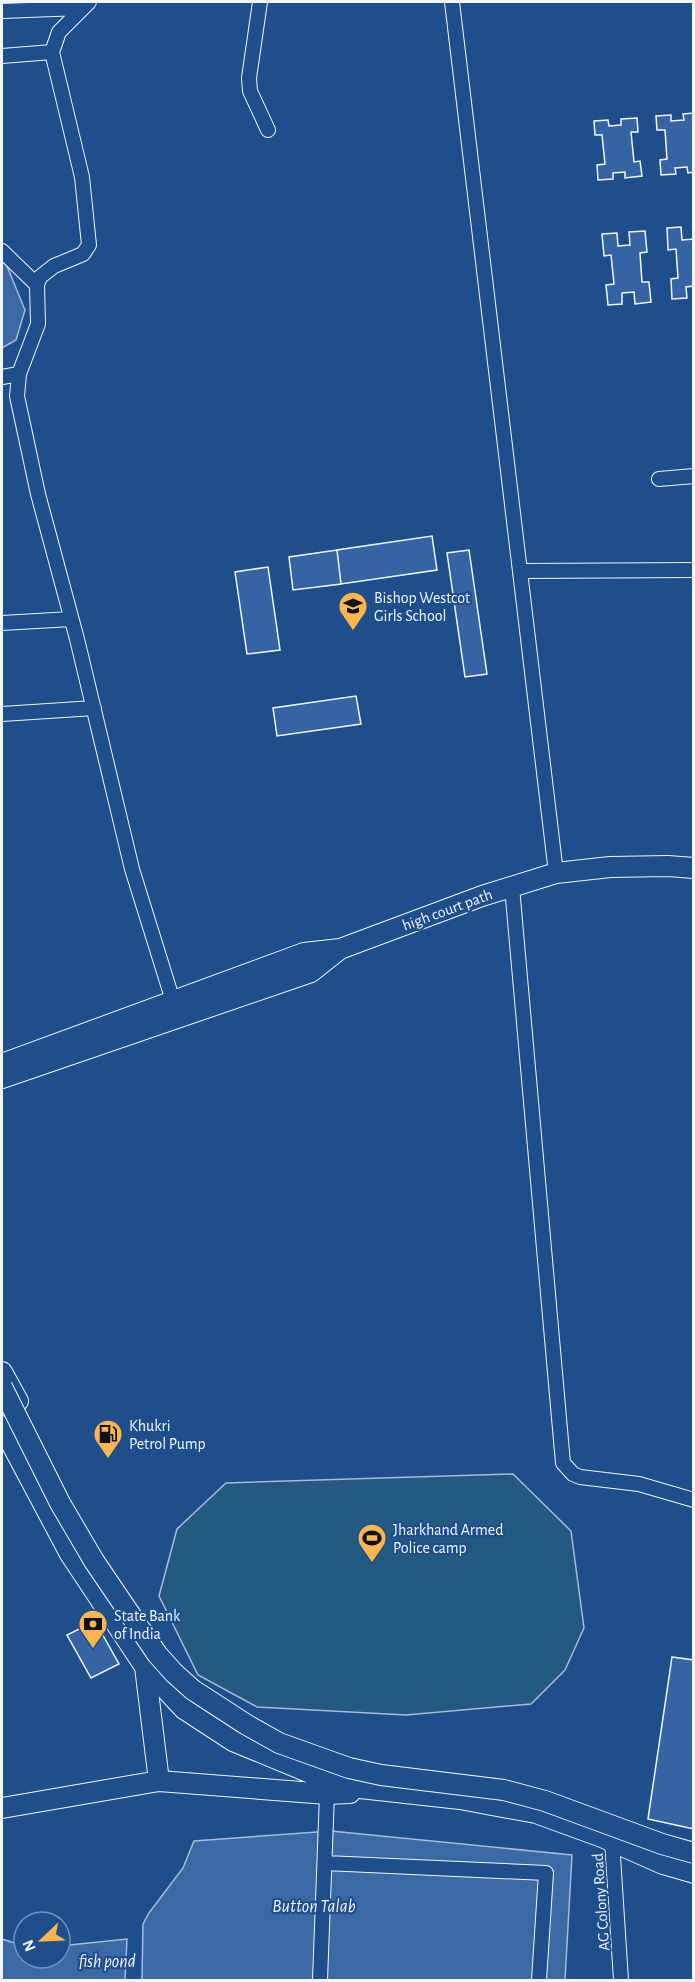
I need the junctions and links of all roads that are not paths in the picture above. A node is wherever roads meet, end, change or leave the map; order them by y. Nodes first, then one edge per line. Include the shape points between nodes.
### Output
1 (260, 2) edge
2 (452, 2) edge
3 (84, 5) edge
4 (2, 11) edge
5 (52, 52) junction
6 (2, 56) edge
7 (268, 130) dead end
8 (2, 252) edge
9 (37, 285) junction
10 (19, 374) junction
11 (2, 377) edge
12 (693, 476) edge
13 (659, 479) dead end
14 (693, 570) edge
15 (521, 571) junction
16 (71, 619) junction
17 (2, 623) edge
18 (94, 708) junction
19 (2, 714) edge
20 (693, 868) edge
21 (556, 873) junction
22 (512, 887) junction
23 (340, 949) junction
24 (172, 1001) junction
25 (2, 1065) edge
26 (2, 1078) edge
27 (2, 1372) edge
28 (2, 1387) edge
29 (2, 1408) edge
30 (2, 1426) edge
31 (693, 1500) edge
32 (145, 1667) junction
33 (159, 1781) junction
34 (404, 1793) junction
35 (327, 1794) junction
36 (2, 1809) edge
37 (617, 1822) junction
38 (612, 1841) junction
39 (693, 1845) edge
40 (693, 1853) edge
41 (325, 1863) junction
42 (693, 1864) edge
43 (693, 1873) edge
44 (320, 1980) edge
45 (539, 1980) edge
46 (621, 1980) edge

1 - 7 street via 249,78 250,91
2 - 15 street
3 - 4 street
3 - 5 street via 59,32
5 - 6 street
5 - 9 street via 81,177 89,244 83,254 46,271
8 - 9 street
9 - 10 street via 38,324
10 - 11 street
10 - 16 street via 19,406
12 - 13 street
14 - 15 street
15 - 21 street
16 - 17 street
16 - 18 street
18 - 19 street
18 - 24 street via 132,869
20 - 21 main road, high court path via 610,867
21 - 22 main road, high court path
22 - 23 main road, high court path
22 - 31 street via 562,1463 580,1477 639,1484
23 - 24 main road via 304,952
23 - 26 main road via 311,972
24 - 25 main road
27 - 37 main road via 76,1516 115,1579 164,1648 197,1685 281,1736 356,1764 518,1788
28 - 40 main road, bridge via 94,1561 157,1654 193,1690 279,1743 350,1768 504,1790
29 - 42 main road via 64,1530 149,1660 186,1697 241,1736 344,1779 528,1806
30 - 32 main road via 70,1554
32 - 33 main road
32 - 34 main road via 184,1709 233,1741 342,1786
33 - 35 main road
33 - 36 main road
34 - 35 main road
34 - 38 main road via 536,1813
35 - 41 street
37 - 38 street, AG Colony Road
37 - 39 main road
38 - 43 main road
38 - 46 street, AG Colony Road
41 - 44 street
41 - 45 street via 546,1873

